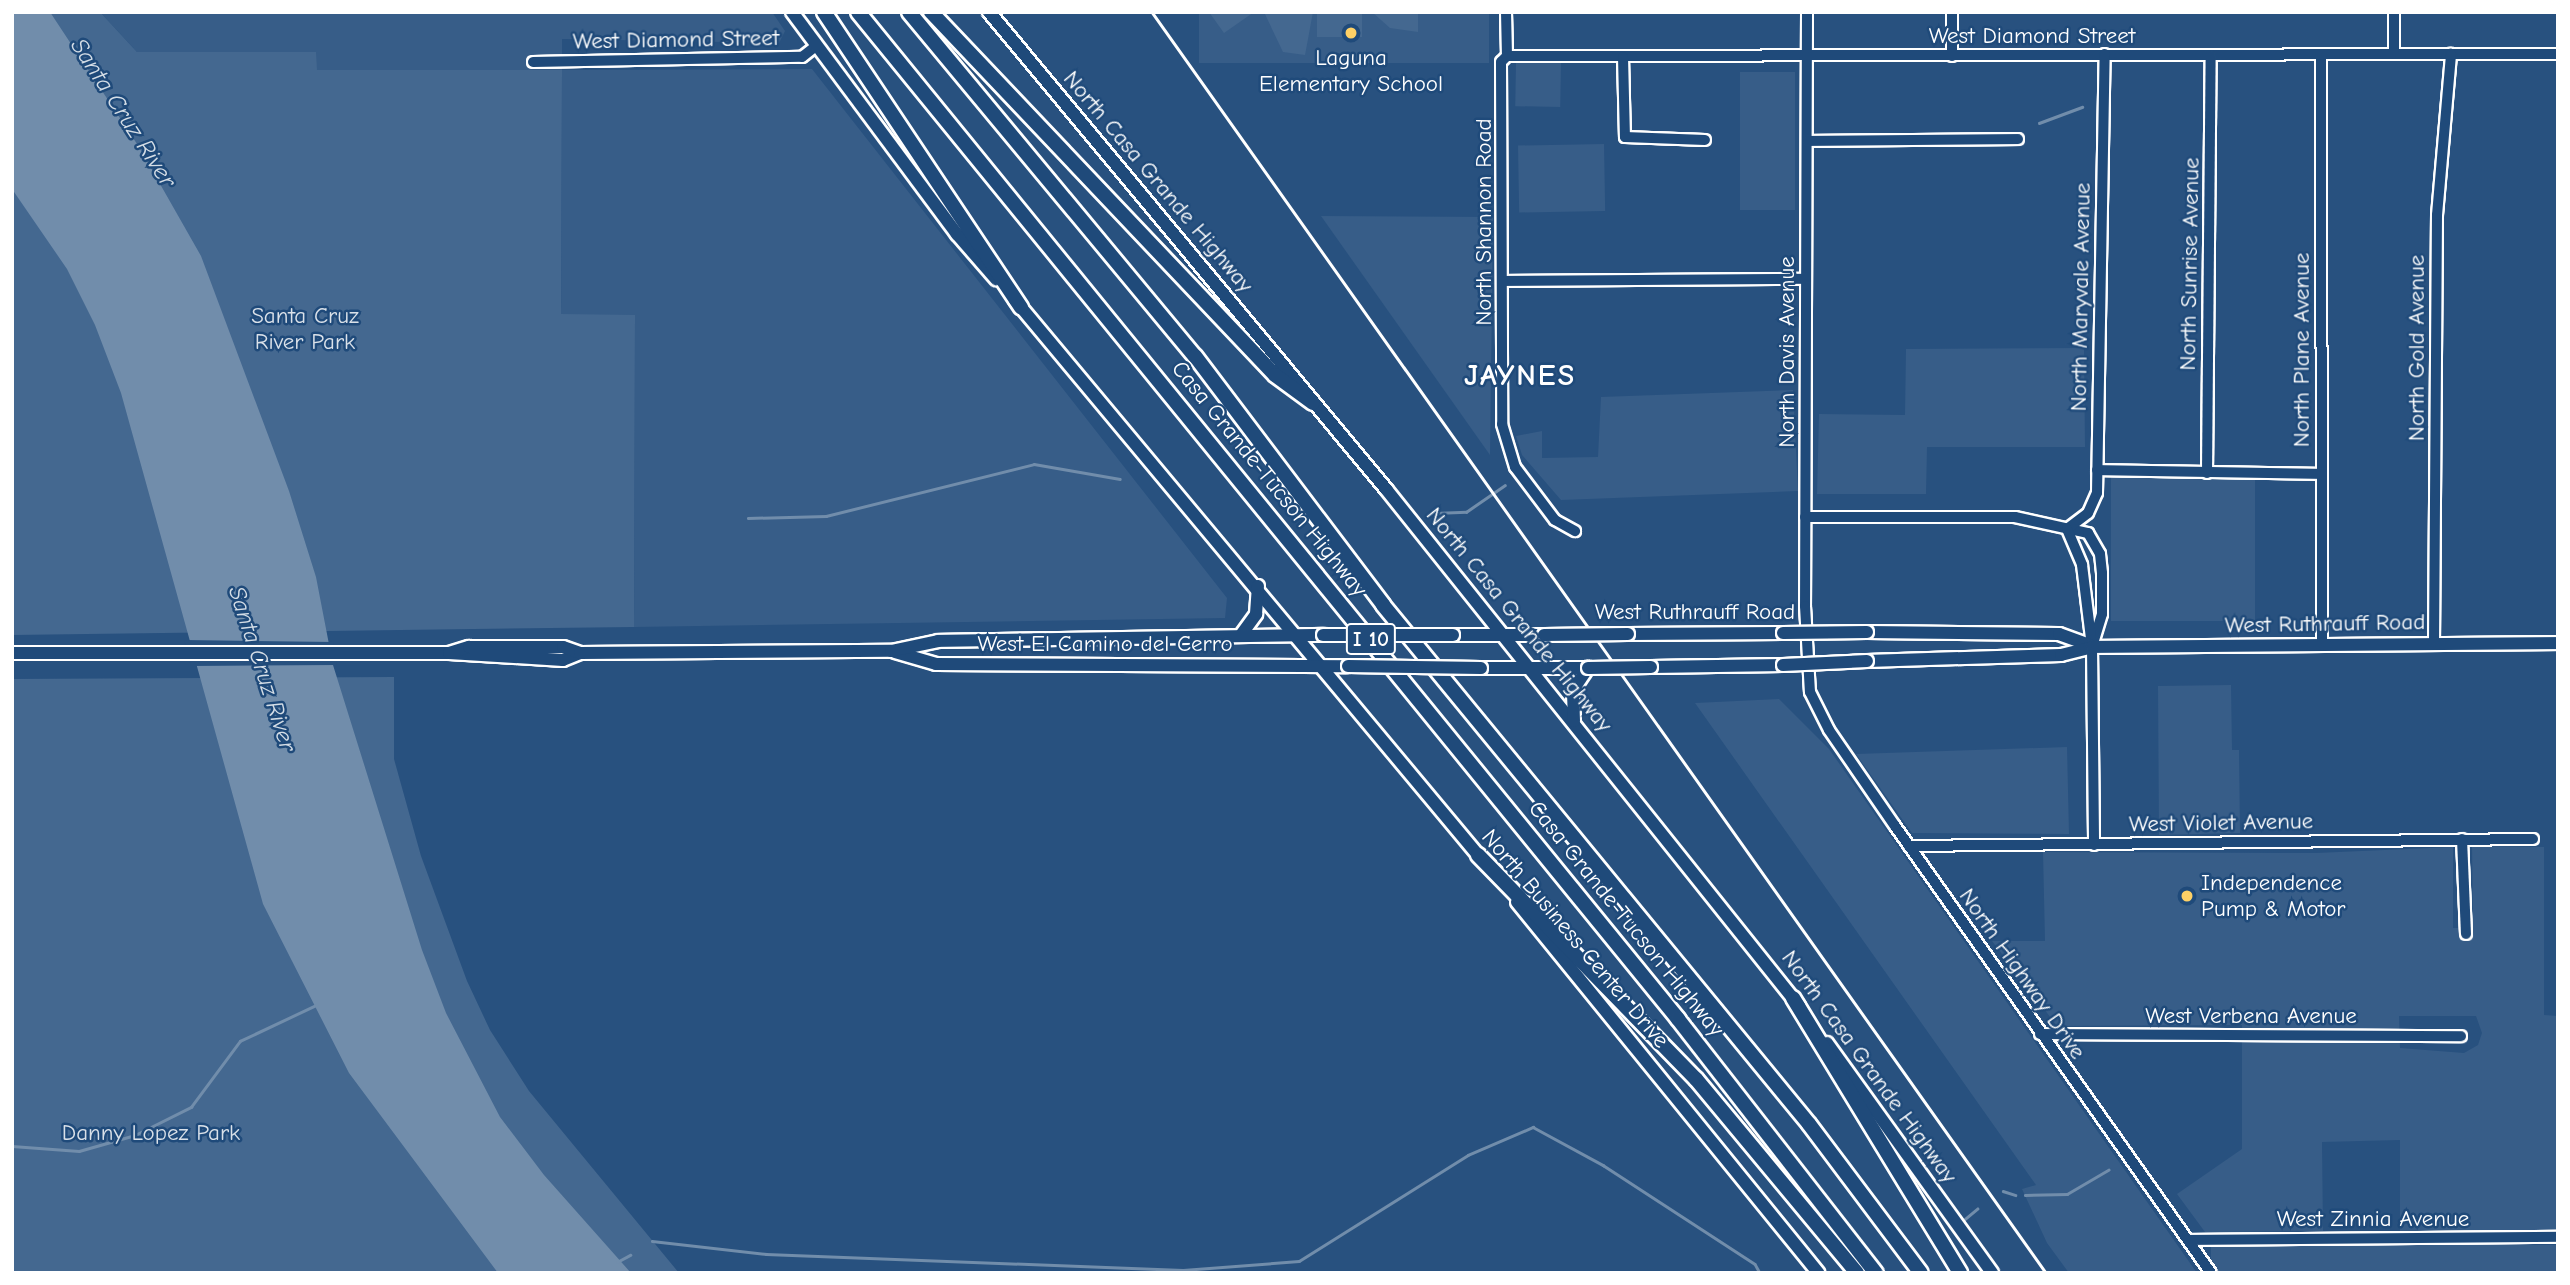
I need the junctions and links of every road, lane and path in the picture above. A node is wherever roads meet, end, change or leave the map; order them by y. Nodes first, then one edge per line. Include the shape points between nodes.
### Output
1 (792, 12) edge
2 (824, 12) edge
3 (858, 12) edge
4 (909, 12) edge
5 (931, 12) edge
6 (989, 12) edge
7 (1506, 12) edge
8 (1807, 12) edge
9 (1952, 12) edge
10 (2394, 12) edge
11 (817, 46) junction
12 (2105, 54) junction
13 (2394, 54) junction
14 (2451, 54) junction
15 (2558, 54) edge
16 (2211, 55) junction
17 (2321, 55) junction
18 (1507, 56) junction
19 (1952, 56) junction
20 (1623, 57) junction
21 (1807, 57) junction
22 (533, 62) dead end
23 (2018, 139) dead end
24 (1705, 140) dead end
25 (1807, 141) junction
26 (1806, 279) junction
27 (1503, 281) junction
28 (1021, 307) junction
29 (1313, 403) junction
30 (2097, 470) junction
31 (2207, 473) junction
32 (2322, 474) junction
33 (1805, 517) junction
34 (2067, 529) junction
35 (1575, 531) dead end
36 (1258, 586) junction
37 (1297, 634) junction
38 (1241, 635) junction
39 (1504, 635) junction
40 (2558, 643) edge
41 (2434, 644) junction
42 (2322, 645) junction
43 (2092, 646) junction
44 (891, 651) junction
45 (12, 653) edge
46 (1319, 665) junction
47 (1530, 669) junction
48 (1582, 671) junction
49 (1810, 692) joint
50 (1574, 722) junction
51 (2462, 839) junction
52 (2533, 839) dead end
53 (2094, 845) junction
54 (1909, 846) junction
55 (1478, 855) junction
56 (2466, 934) dead end
57 (1793, 998) junction
58 (2040, 1034) junction
59 (2461, 1036) dead end
60 (2558, 1237) edge
61 (2189, 1240) junction
62 (1819, 1273) edge
63 (1857, 1273) edge
64 (1876, 1273) edge
65 (1922, 1273) edge
66 (1960, 1273) edge
67 (1992, 1273) edge
68 (2211, 1273) edge

1 - 11 main road
2 - 28 highway
3 - 64 highway, Casa Grande-Tucson Highway / I 10 via 1670,1009
4 - 65 highway, Casa Grande-Tucson Highway / I 10 via 1195,356 1383,605 1809,1124
5 - 29 highway via 1275,375
6 - 29 main road, North Casa Grande Highway
7 - 18 street, North Shannon Road
8 - 21 street, North Davis Avenue
9 - 19 street
10 - 13 street
11 - 22 street, West Diamond Street via 802,57
11 - 28 main road via 957,234
12 - 16 street, West Diamond Street
12 - 19 street, West Diamond Street
12 - 30 street, North Maryvale Avenue
13 - 14 street, West Diamond Street
13 - 17 street, West Diamond Street
14 - 15 street, West Diamond Street
14 - 41 street, North Gold Avenue via 2437,215
16 - 17 street, West Diamond Street
16 - 31 street, North Sunrise Avenue
17 - 32 street, North Plane Avenue
18 - 20 street, West Diamond Street
18 - 27 street, North Shannon Road via 1501,62
19 - 21 street, West Diamond Street
20 - 21 street, West Diamond Street
20 - 24 street via 1625,137
21 - 25 street, North Davis Avenue
23 - 25 street
25 - 26 street, North Davis Avenue
26 - 27 street
26 - 33 street, North Davis Avenue
27 - 35 street, North Shannon Road via 1502,424 1506,447 1555,520
28 - 36 main road
29 - 39 main road, North Casa Grande Highway
30 - 31 street
30 - 34 street, North Maryvale Avenue via 2091,509
31 - 32 street
32 - 42 street, North Plane Avenue
33 - 34 street via 2015,517 2047,520
33 - 49 street, North Davis Avenue
34 - 43 street via 2083,572
34 - 43 street via 2088,533 2100,554 2102,614
36 - 37 main road
36 - 38 main road via 1256,614
37 - 38 main road, West El Camino del Cerro
37 - 39 main road, West Ruthrauff Road, bridge
37 - 46 main road, North Business Center Drive
38 - 44 main road, West El Camino del Cerro via 938,641
39 - 43 main road, West Ruthrauff Road, bridge via 2059,634
39 - 47 main road, North Casa Grande Highway
40 - 41 main road, West Ruthrauff Road
41 - 42 main road, West Ruthrauff Road
42 - 43 main road, West Ruthrauff Road
43 - 48 main road, West Ruthrauff Road, bridge via 2062,655
43 - 53 street
44 - 45 main road, West El Camino del Cerro via 580,653 563,647 469,647 449,653
44 - 46 main road, West El Camino del Cerro via 936,664
46 - 47 main road, West Ruthrauff Road, bridge
46 - 55 main road, North Business Center Drive
47 - 48 main road, West Ruthrauff Road
47 - 50 main road, North Casa Grande Highway
48 - 50 main road via 1573,690
49 - 54 street, North Highway Drive via 1829,730
50 - 57 main road, North Casa Grande Highway
51 - 52 street, West Violet Avenue
51 - 53 street, West Violet Avenue
51 - 56 street
53 - 54 street, West Violet Avenue
54 - 58 street, North Highway Drive
55 - 62 main road, North Business Center Drive
55 - 63 highway via 1696,1079
57 - 66 highway
57 - 67 main road, North Casa Grande Highway
58 - 59 street, West Verbena Avenue
58 - 61 street, North Highway Drive
60 - 61 street, West Zinnia Avenue
61 - 68 street, North Highway Drive

